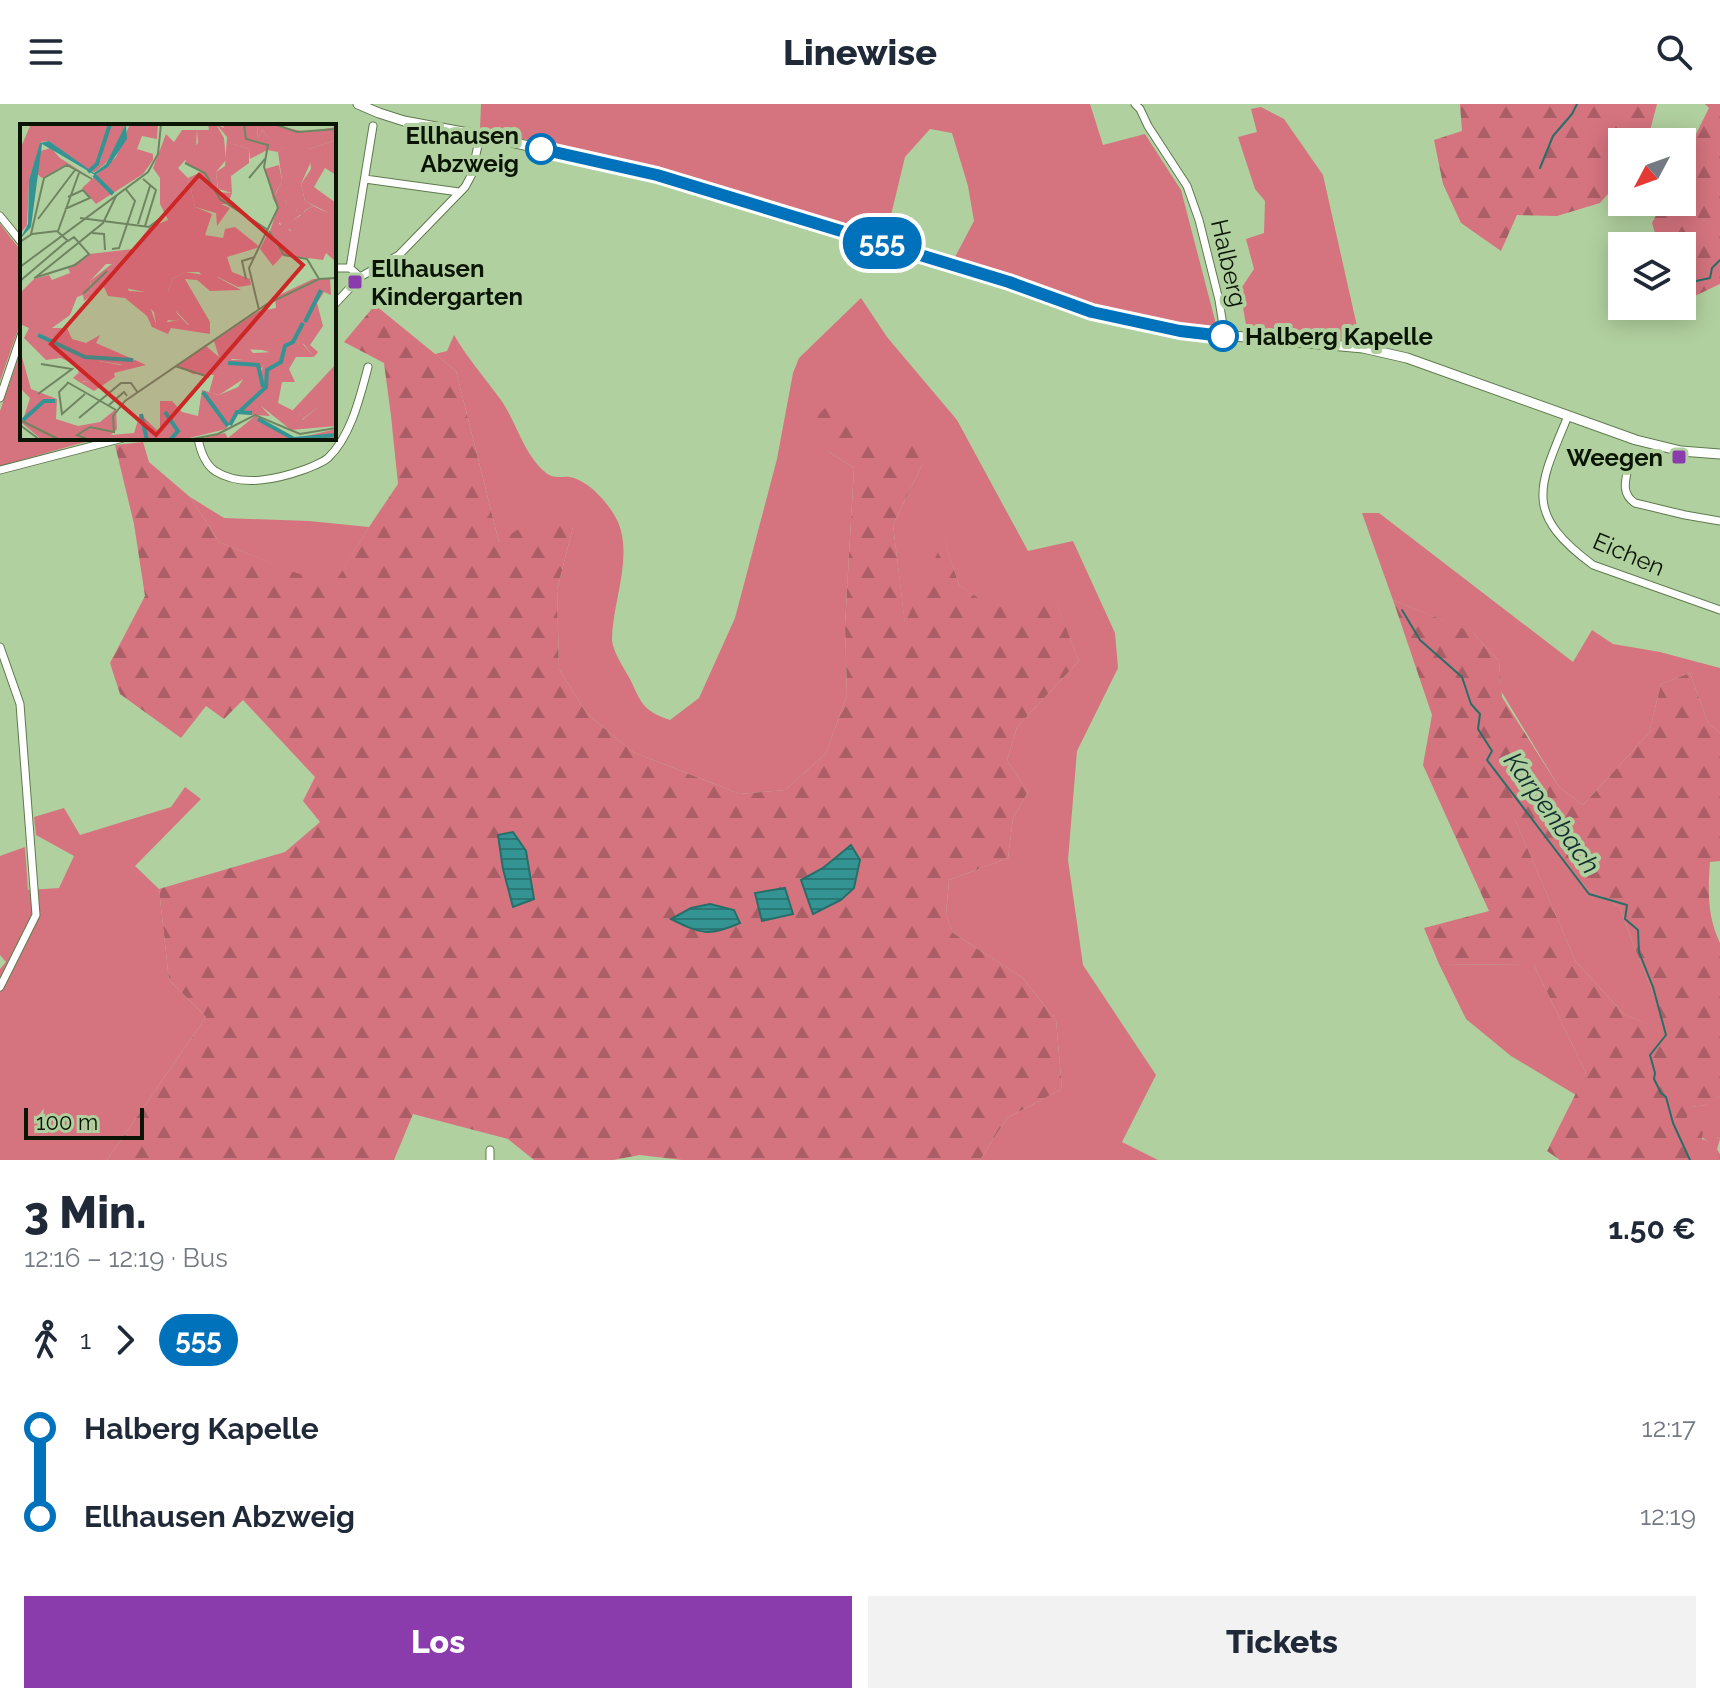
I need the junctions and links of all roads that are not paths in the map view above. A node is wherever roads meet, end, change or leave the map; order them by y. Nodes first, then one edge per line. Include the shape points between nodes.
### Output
1 (358, 104) edge
2 (1135, 104) edge
3 (373, 126) dead end
4 (480, 135) junction
5 (365, 179) junction
6 (459, 192) junction
7 (0, 216) edge
8 (20, 241) edge
9 (336, 268) edge
10 (350, 268) junction
11 (360, 277) junction
12 (336, 303) edge
13 (1223, 336) junction
14 (20, 339) edge
15 (368, 367) dead end
16 (0, 398) edge
17 (1568, 416) junction
18 (115, 440) edge
19 (199, 440) edge
20 (1720, 454) edge
21 (1638, 462) dead end
22 (0, 470) edge
23 (1720, 521) edge
24 (1720, 610) edge
25 (0, 647) edge
26 (0, 987) edge
27 (490, 1150) dead end
28 (490, 1160) edge

1 - 4 street, Halberg via 404,121
2 - 13 street, Halberg via 1187,186 1219,300
3 - 5 street
4 - 6 street via 472,174
4 - 13 street, Halberg via 657,175 1092,312
5 - 6 street
5 - 10 street
6 - 11 street via 399,255
7 - 8 street
9 - 10 street
10 - 11 street
11 - 12 street
13 - 17 street via 1363,348 1407,358
14 - 16 street
15 - 19 street via 344,435 327,459 310,467 280,478 238,479 215,471
17 - 20 street via 1636,440
17 - 24 street, Eichen via 1544,482 1543,504 1552,526 1593,565
18 - 22 street
21 - 23 street via 1629,463 1625,483 1631,501
25 - 26 street via 20,704 36,915
27 - 28 street

